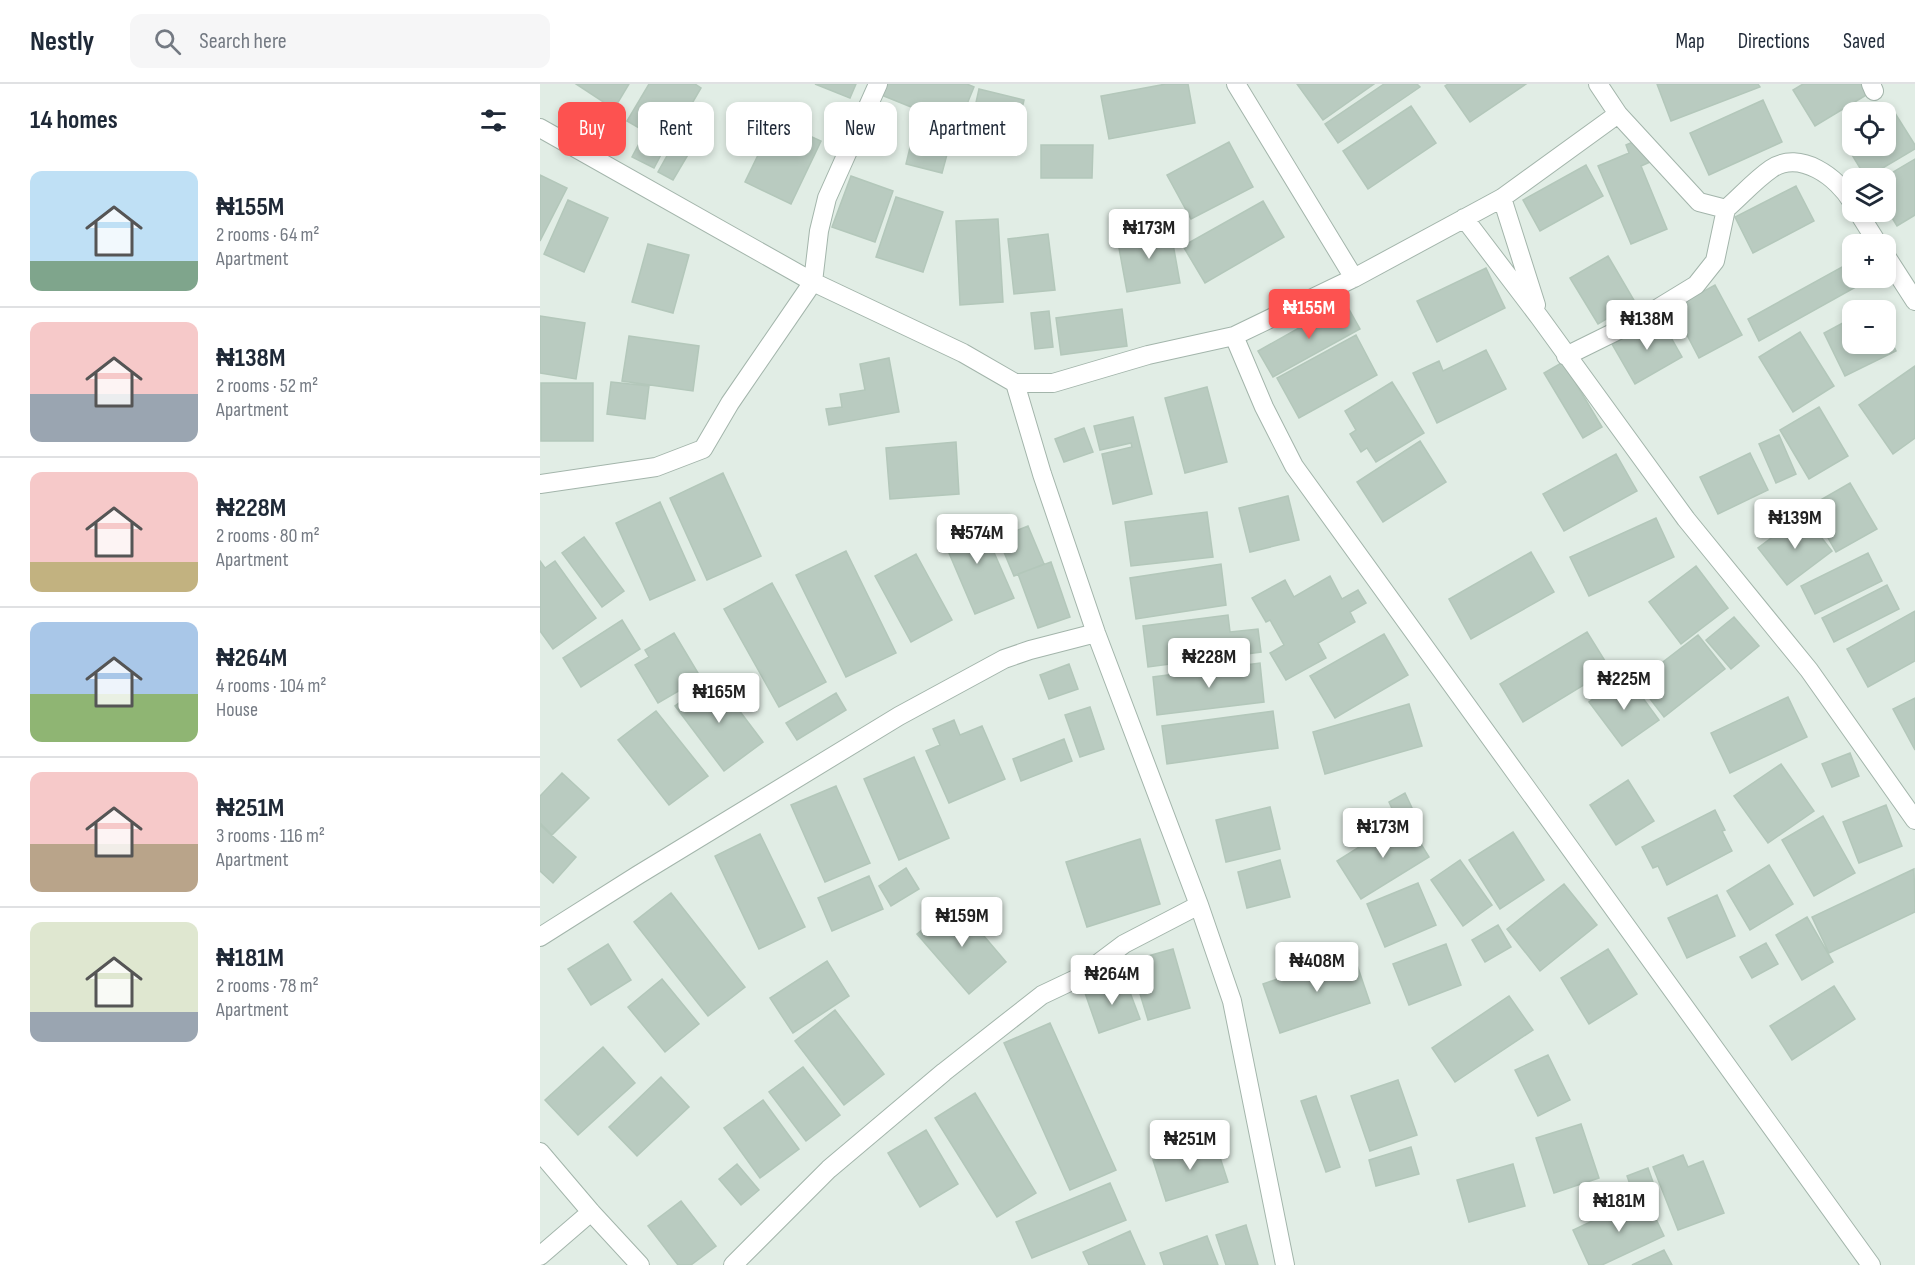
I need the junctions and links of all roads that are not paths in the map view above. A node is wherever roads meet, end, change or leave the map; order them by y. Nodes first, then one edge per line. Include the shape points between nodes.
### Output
1 (878, 84) edge
2 (1236, 84) edge
3 (1598, 84) edge
4 (1618, 114) junction
5 (540, 128) edge
6 (1842, 189) edge
7 (1502, 198) junction
8 (1726, 209) junction
9 (1464, 218) junction
10 (1896, 272) edge
11 (1354, 278) junction
12 (813, 282) junction
13 (1915, 301) edge
14 (1540, 318) junction
15 (1234, 336) junction
16 (1566, 356) junction
17 (1015, 383) junction
18 (540, 484) edge
19 (1096, 633) junction
20 (1915, 820) edge
21 (1199, 905) junction
22 (540, 937) edge
23 (540, 1152) edge
24 (591, 1212) junction
25 (540, 1256) edge
26 (640, 1265) edge
27 (733, 1265) edge
28 (1285, 1265) edge
29 (1871, 1265) edge

1 - 12 street via 827,198
2 - 11 street
3 - 4 street
4 - 7 street
4 - 8 street via 1699,202
5 - 12 street
6 - 8 street via 1821,170 1798,162 1773,167
7 - 9 street
7 - 14 street
8 - 16 street via 1715,261 1696,285 1637,321
9 - 11 street
9 - 14 street
10 - 13 street
11 - 15 street
12 - 17 street via 963,353
12 - 18 street via 703,449 656,467
14 - 16 street
15 - 17 street via 1148,355 1053,383
15 - 29 street via 1294,466
16 - 20 street via 1686,519 1809,669
17 - 19 street
19 - 21 street
19 - 22 street via 1004,659 899,716
21 - 27 street via 1124,944 1080,977 1042,995 829,1169
21 - 28 street via 1232,1001
23 - 24 street
24 - 25 street
24 - 26 street

